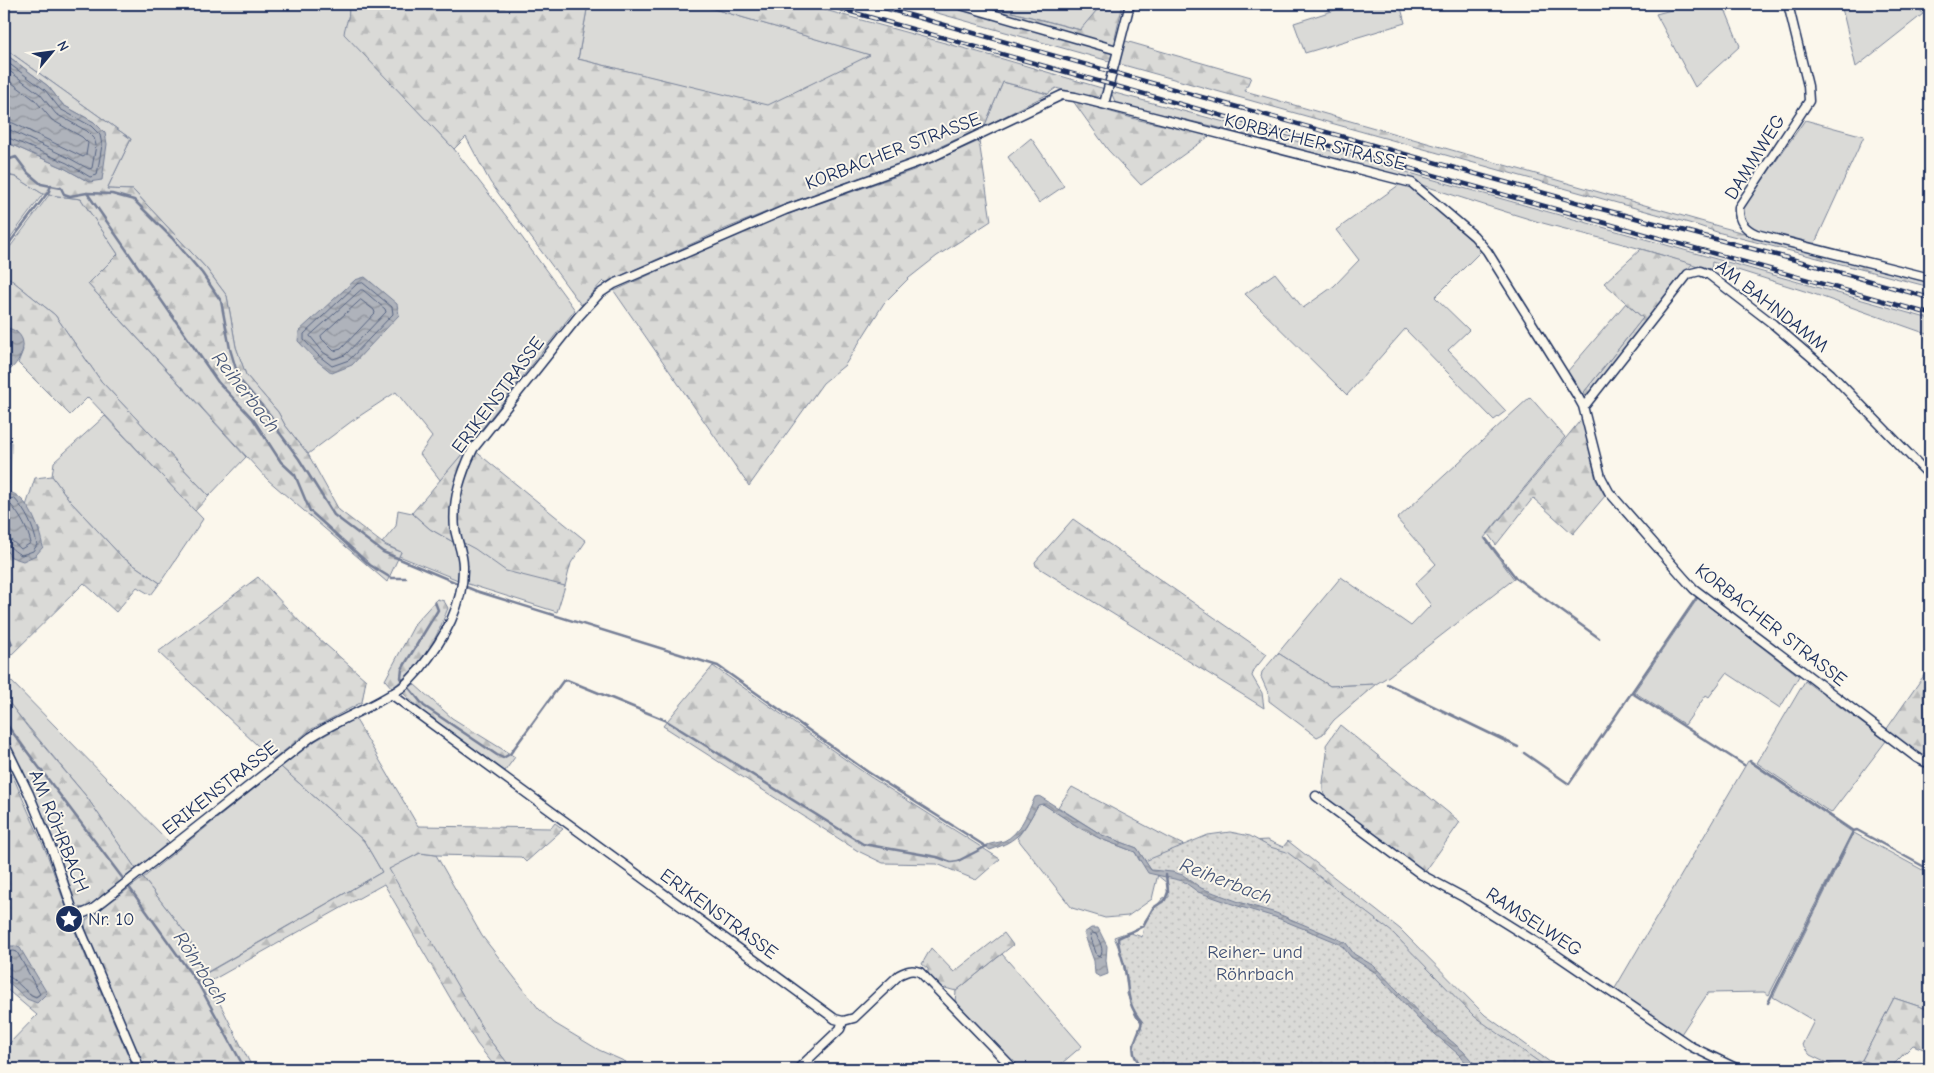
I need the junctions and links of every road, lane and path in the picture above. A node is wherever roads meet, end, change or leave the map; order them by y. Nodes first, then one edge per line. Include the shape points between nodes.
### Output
1 (957, 4) edge
2 (1130, 4) edge
3 (1788, 4) edge
4 (1117, 50) junction
5 (1104, 104) junction
6 (1930, 278) edge
7 (607, 287) joint
8 (1582, 406) junction
9 (1930, 476) edge
10 (391, 694) junction
11 (4, 743) edge
12 (1930, 762) edge
13 (1316, 796) dead end
14 (74, 917) junction
15 (842, 1021) junction
16 (140, 1069) edge
17 (798, 1069) edge
18 (1014, 1069) edge
19 (1738, 1069) edge

1 - 4 street
2 - 4 street
3 - 6 street, DAMMWEG via 1809,100 1739,206 1738,216 1746,229 1756,234
4 - 5 street
5 - 7 street, KORBACHER STRASSE via 1062,95 941,153 784,210
5 - 8 street, KORBACHER STRASSE via 1412,183 1487,251
7 - 10 street, ERIKENSTRASSE via 578,317 492,425 462,470 456,496 455,530 463,566 455,614 432,654 400,690
8 - 9 street, AM BAHNDAMM via 1688,274 1700,271 1740,297 1820,363
8 - 12 street, KORBACHER STRASSE via 1600,477 1609,492 1694,588 1917,758
10 - 14 street, ERIKENSTRASSE via 311,737 93,910
10 - 15 street, ERIKENSTRASSE
11 - 14 street, AM RÖHRBACH via 53,852
13 - 19 street, RAMSELWEG via 1422,875 1558,956 1692,1047
14 - 16 street, AM RÖHRBACH
15 - 17 street via 840,1029
15 - 18 street via 854,1018 899,975 913,970 920,972

